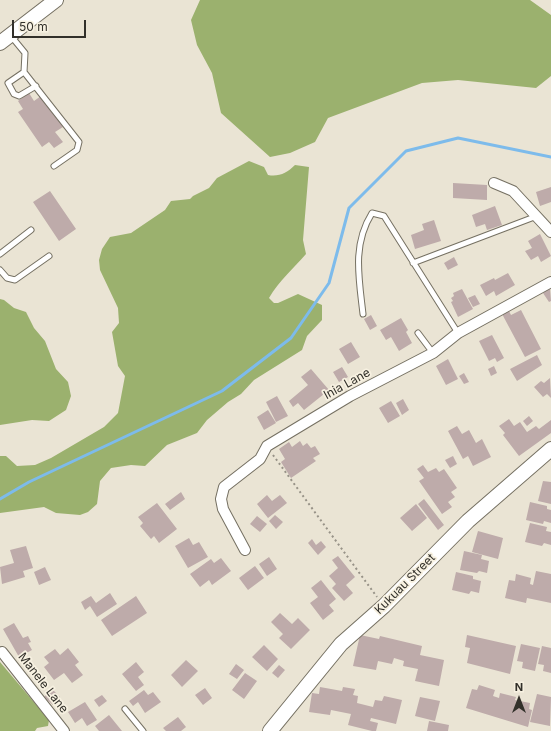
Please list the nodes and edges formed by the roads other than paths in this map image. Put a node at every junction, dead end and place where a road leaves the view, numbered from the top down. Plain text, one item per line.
1 (56, 0) edge
2 (5, 39) edge
3 (24, 72) junction
4 (36, 86) junction
5 (54, 166) dead end
6 (494, 183) dead end
7 (538, 216) junction
8 (31, 230) dead end
9 (551, 232) edge
10 (0, 254) edge
11 (49, 256) dead end
12 (413, 263) junction
13 (0, 270) edge
14 (551, 282) edge
15 (362, 314) dead end
16 (418, 333) dead end
17 (458, 333) junction
18 (433, 353) junction
19 (551, 449) edge
20 (245, 550) dead end
21 (2, 652) dead end
22 (125, 709) dead end
23 (64, 731) edge
24 (143, 731) edge
25 (270, 731) edge

1 - 2 street
2 - 3 lane
3 - 4 lane
3 - 4 lane
4 - 5 lane
6 - 7 street
7 - 9 street
7 - 12 lane
8 - 10 lane
11 - 13 lane
12 - 15 lane
12 - 17 lane
14 - 17 street, Inia Lane
16 - 18 lane
17 - 18 street, Inia Lane
18 - 20 street, Inia Lane
19 - 25 street, Kukuau Street
21 - 23 street, Manele Lane
22 - 24 lane

